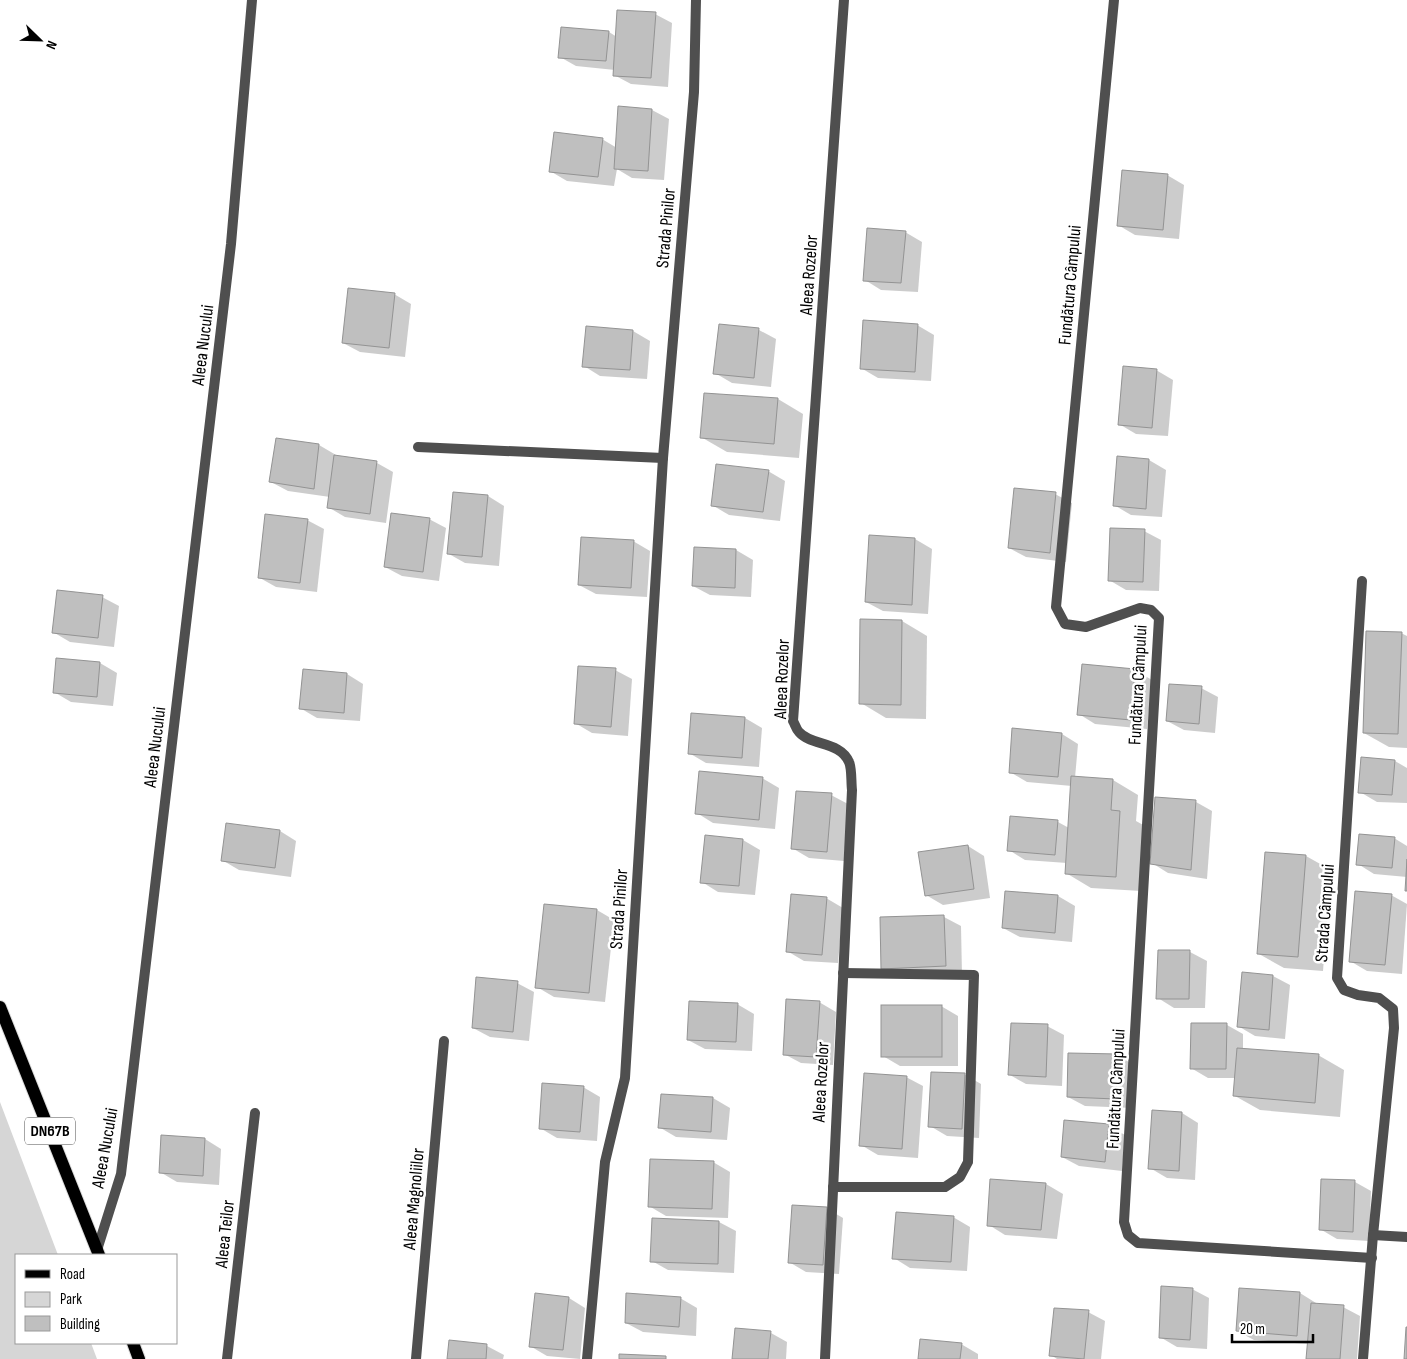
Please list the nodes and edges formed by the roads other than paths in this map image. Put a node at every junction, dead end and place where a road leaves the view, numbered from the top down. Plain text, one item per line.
1 (252, 0) edge
2 (696, 0) edge
3 (844, 0) edge
4 (1114, 0) edge
5 (418, 447) dead end
6 (663, 458) junction
7 (1362, 581) dead end
8 (843, 973) junction
9 (0, 1007) edge
10 (444, 1041) dead end
11 (255, 1113) dead end
12 (833, 1188) junction
13 (1373, 1235) junction
14 (1407, 1237) edge
15 (98, 1253) edge
16 (1372, 1258) junction
17 (133, 1344) edge
18 (139, 1359) edge
19 (227, 1359) edge
20 (416, 1359) edge
21 (587, 1359) edge
22 (824, 1359) edge
23 (1363, 1359) edge

1 - 15 street, Aleea Nucului
2 - 6 street, Strada Pinilor
3 - 8 street, Aleea Rozelor
4 - 16 street, Fundătura Câmpului
5 - 6 street
6 - 21 street, Strada Pinilor
7 - 13 street, Strada Câmpului
8 - 12 street, Aleea Rozelor
8 - 12 street
9 - 15 main road, DN67B
10 - 20 street, Aleea Magnoliilor
11 - 19 street, Aleea Teilor
12 - 22 street, Aleea Rozelor
13 - 14 street
13 - 16 street, Strada Câmpului
16 - 23 street, Strada Câmpului
17 - 18 main road

